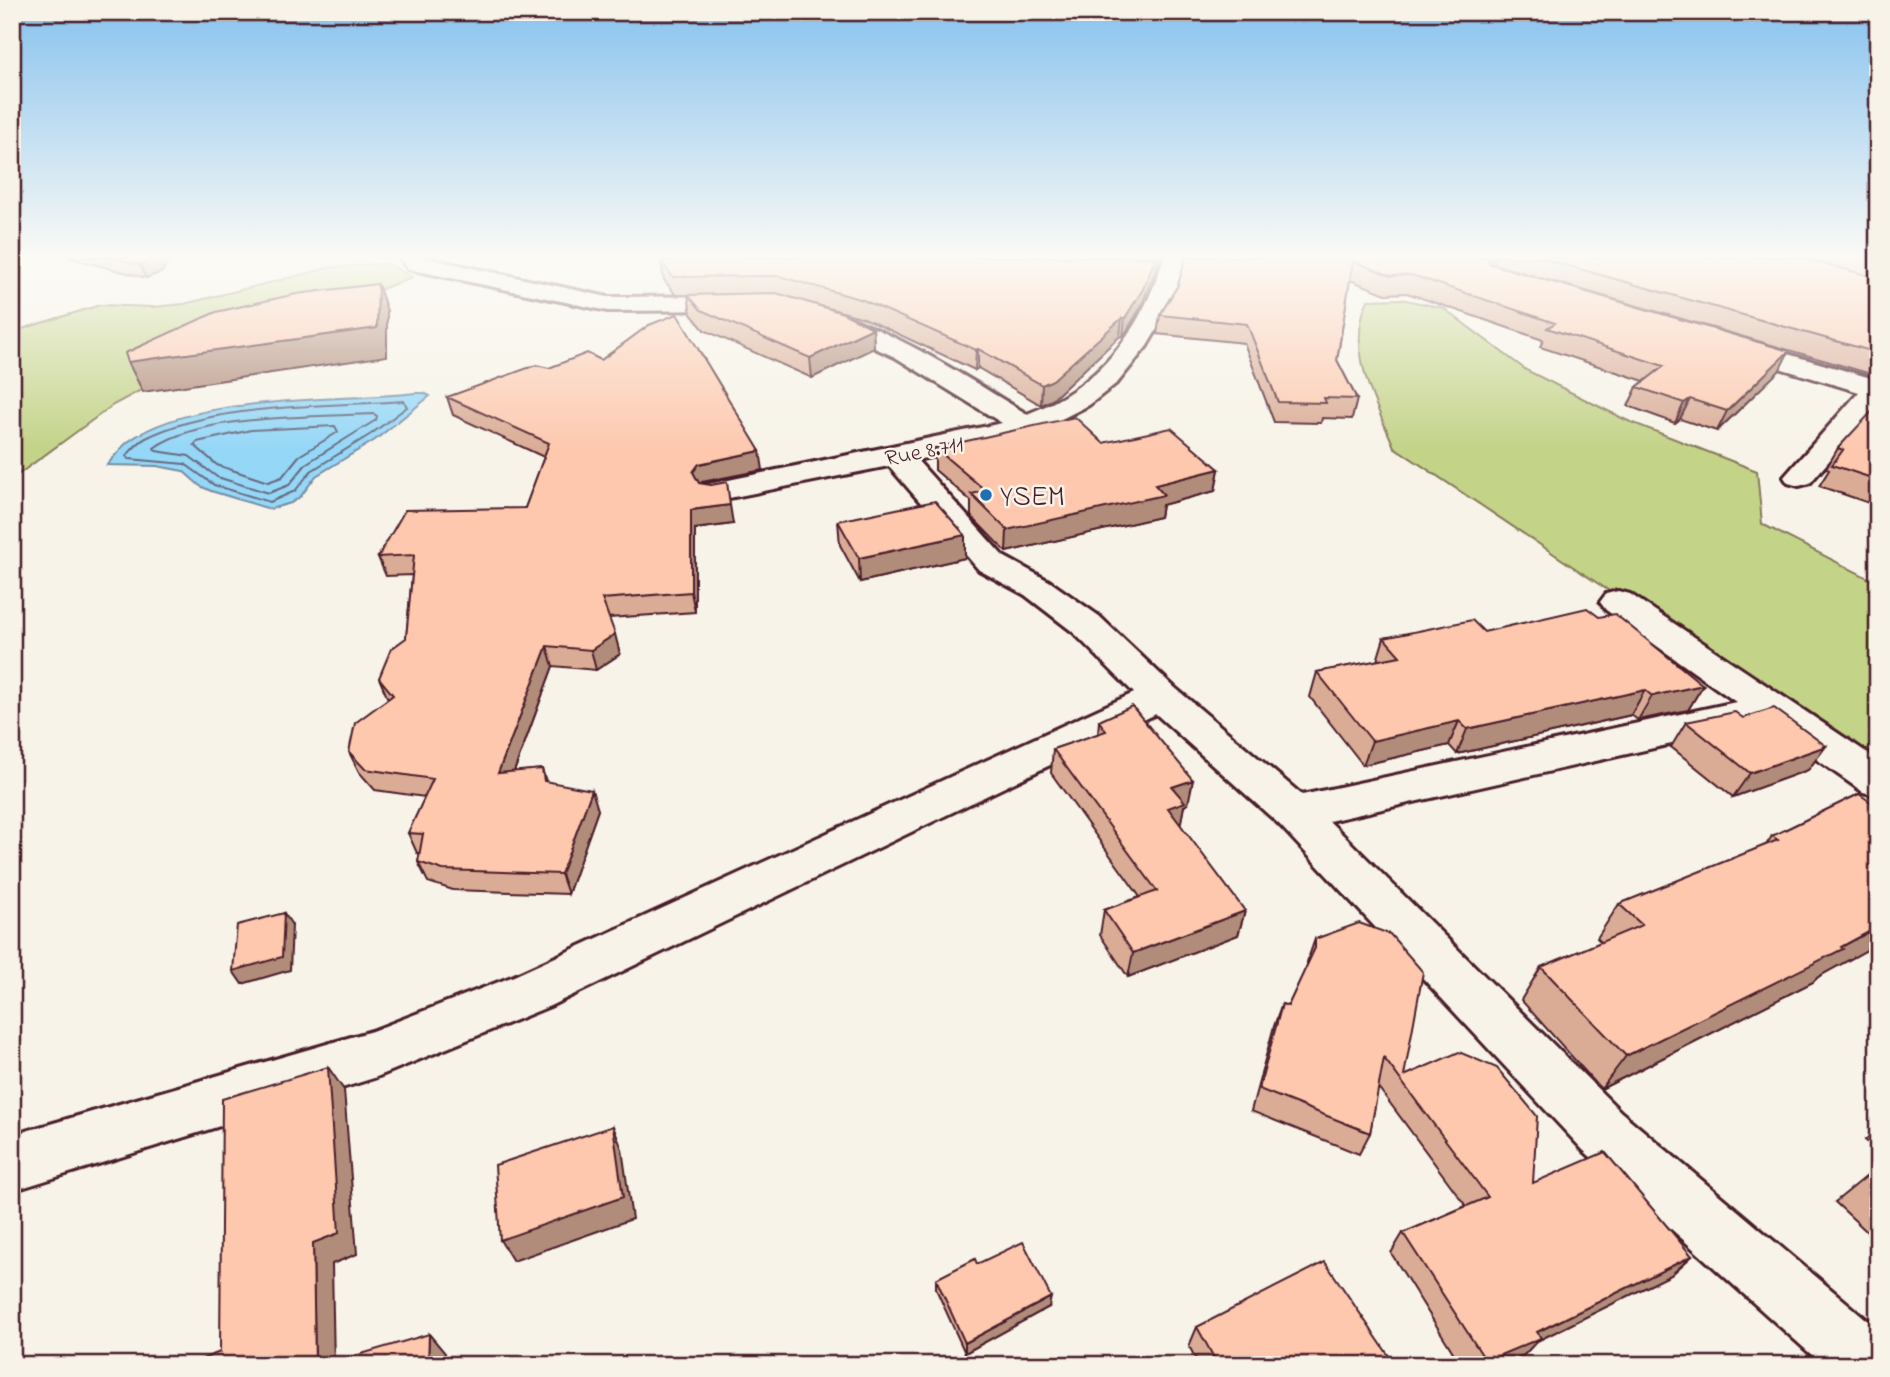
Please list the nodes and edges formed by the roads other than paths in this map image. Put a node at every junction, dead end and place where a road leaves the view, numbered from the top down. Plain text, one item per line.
1 (840, 321) edge
2 (1151, 321) edge
3 (1704, 337) edge
4 (1877, 389) edge
5 (1026, 426) junction
6 (896, 455) junction
7 (1799, 477) dead end
8 (714, 492) edge
9 (1618, 602) dead end
10 (1160, 696) junction
11 (1771, 708) junction
12 (1878, 781) edge
13 (1294, 813) junction
14 (12, 1163) edge
15 (1871, 1365) edge

1 - 5 street
2 - 5 street, Rue 8.711
3 - 4 street
4 - 7 street
5 - 6 street, Rue 8.711
6 - 8 street, Rue 8.711
6 - 10 street
9 - 11 street
10 - 13 street
10 - 14 street
11 - 12 street
11 - 13 street
13 - 15 street

